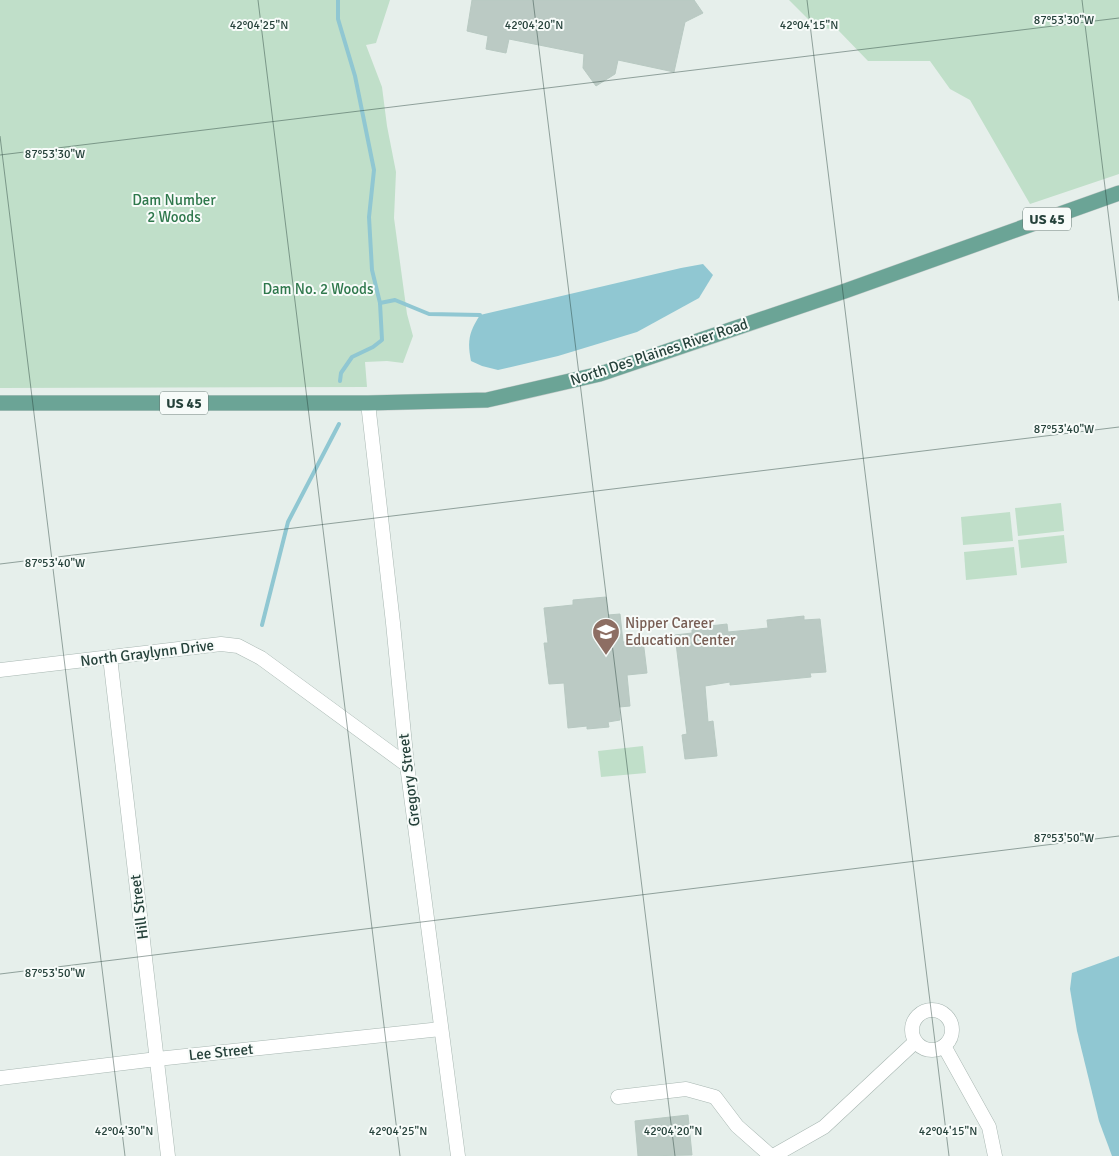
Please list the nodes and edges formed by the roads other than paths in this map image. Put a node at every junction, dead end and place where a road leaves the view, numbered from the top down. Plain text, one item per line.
1 (1119, 193) edge
2 (0, 403) edge
3 (368, 403) junction
4 (110, 657) junction
5 (0, 670) edge
6 (407, 765) junction
7 (441, 1029) junction
8 (915, 1042) junction
9 (944, 1046) junction
10 (157, 1059) junction
11 (0, 1078) edge
12 (618, 1097) dead end
13 (168, 1156) edge
14 (458, 1156) edge
15 (772, 1156) edge
16 (995, 1156) edge

1 - 3 main road, North Des Plaines River Road / US 45
2 - 3 main road, North Des Plaines River Road / US 45
3 - 6 street, Gregory Street
4 - 5 street, North Graylynn Drive
4 - 6 street, North Graylynn Drive
4 - 10 street, Hill Street
6 - 7 street, Gregory Street
7 - 10 street, Lee Street
7 - 14 street, Gregory Street
8 - 9 street
8 - 9 street
8 - 15 street
9 - 16 street
10 - 11 street, Lee Street
10 - 13 street, Hill Street
12 - 15 street

